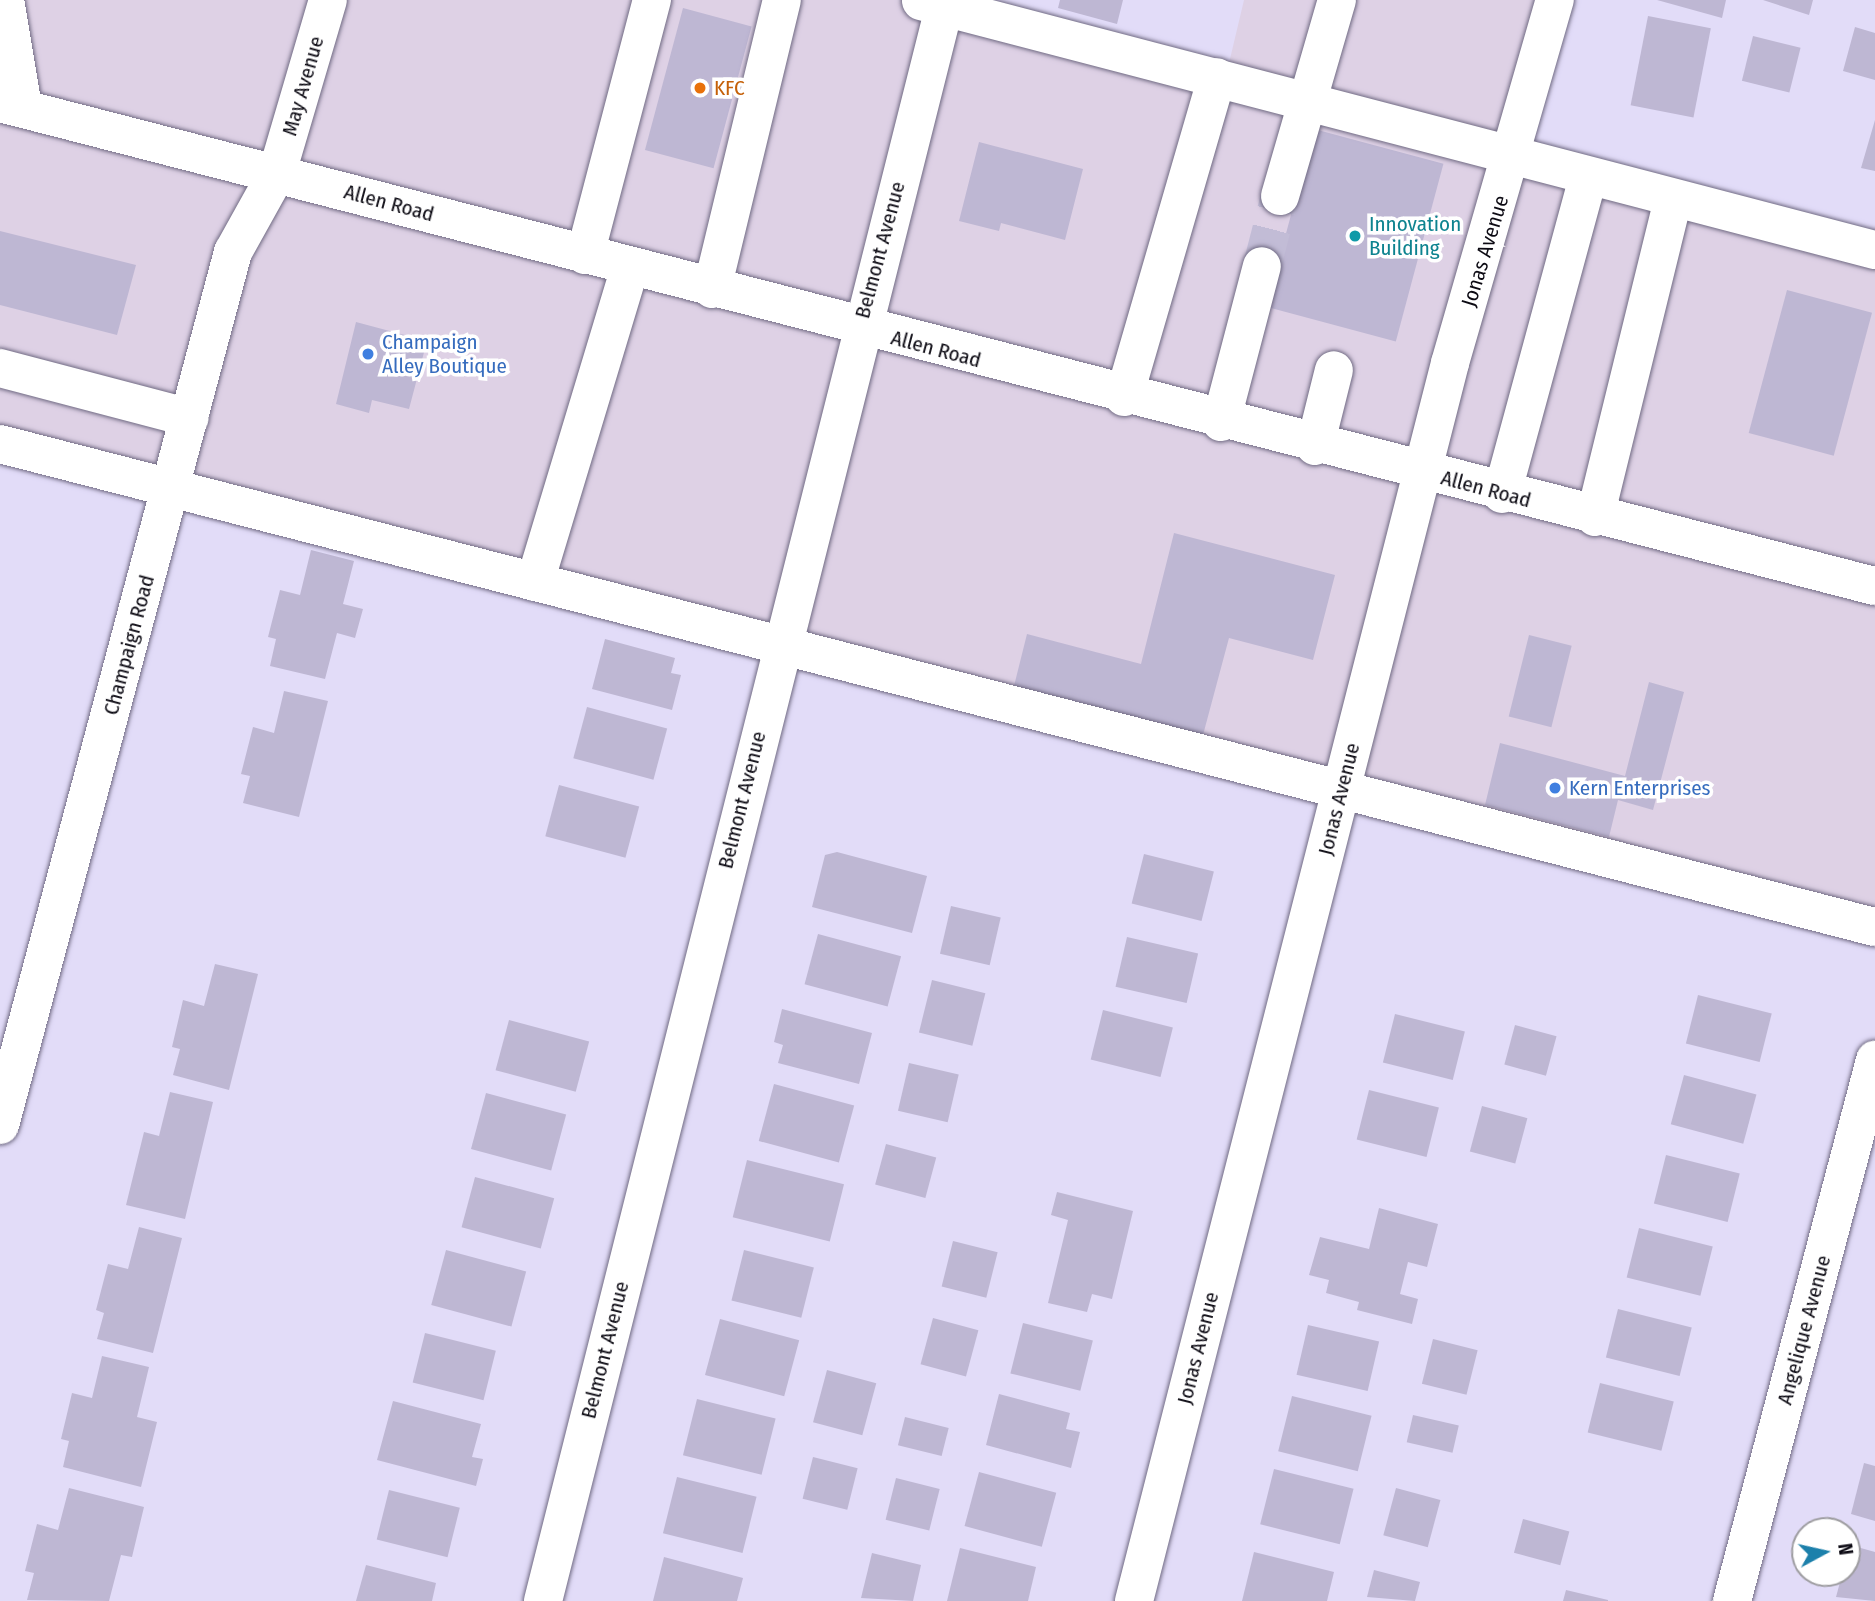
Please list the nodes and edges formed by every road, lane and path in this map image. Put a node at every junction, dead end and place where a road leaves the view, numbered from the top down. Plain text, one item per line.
1 (5, 0) edge
2 (328, 0) edge
3 (652, 0) edge
4 (782, 0) edge
5 (1337, 0) edge
6 (1555, 0) edge
7 (936, 2) edge
8 (1217, 78) junction
9 (1308, 104) junction
10 (12, 105) edge
11 (1515, 155) junction
12 (277, 173) junction
13 (1588, 178) junction
14 (1280, 196) tunnel mouth
15 (1673, 199) junction
16 (1875, 250) edge
17 (586, 255) junction
18 (1262, 266) tunnel mouth
19 (630, 267) junction
20 (712, 289) junction
21 (860, 329) junction
22 (0, 368) edge
23 (1334, 370) dead end
24 (1124, 397) junction
25 (190, 418) junction
26 (1221, 422) junction
27 (0, 444) edge
28 (1315, 446) junction
29 (1424, 472) junction
30 (172, 489) junction
31 (1502, 494) junction
32 (1595, 517) junction
33 (535, 582) junction
34 (1875, 586) edge
35 (780, 645) junction
36 (1341, 792) junction
37 (1875, 927) edge
38 (1875, 1060) edge
39 (0, 1125) edge
40 (543, 1601) edge
41 (1133, 1601) edge
42 (1732, 1601) edge

1 - 10 street
2 - 12 street, May Avenue
3 - 17 street
4 - 20 street
5 - 9 street
6 - 11 street, Jonas Avenue
7 - 8 street
7 - 21 street, Belmont Avenue
8 - 9 street
8 - 24 street
9 - 11 street
9 - 14 street
10 - 12 street, Allen Road
11 - 13 street
11 - 29 street, Jonas Avenue
12 - 17 street, Allen Road
12 - 25 street, Champaign Road
13 - 15 street
13 - 31 street
15 - 16 street
15 - 32 street
17 - 19 street, Allen Road
18 - 26 street
19 - 20 street, Allen Road
19 - 33 street
20 - 21 street, Allen Road
21 - 24 street, Allen Road
21 - 35 street, Belmont Avenue
22 - 25 street
23 - 28 street
24 - 26 street, Allen Road
25 - 30 street, Champaign Road
26 - 28 street, Allen Road
27 - 30 street
28 - 29 street, Allen Road
29 - 31 street, Allen Road
29 - 36 street, Jonas Avenue
30 - 33 street
30 - 39 street, Champaign Road
31 - 32 street, Allen Road
32 - 34 street, Allen Road
33 - 35 street
35 - 36 street
35 - 40 street, Belmont Avenue
36 - 37 street
36 - 41 street, Jonas Avenue
38 - 42 street, Angelique Avenue

